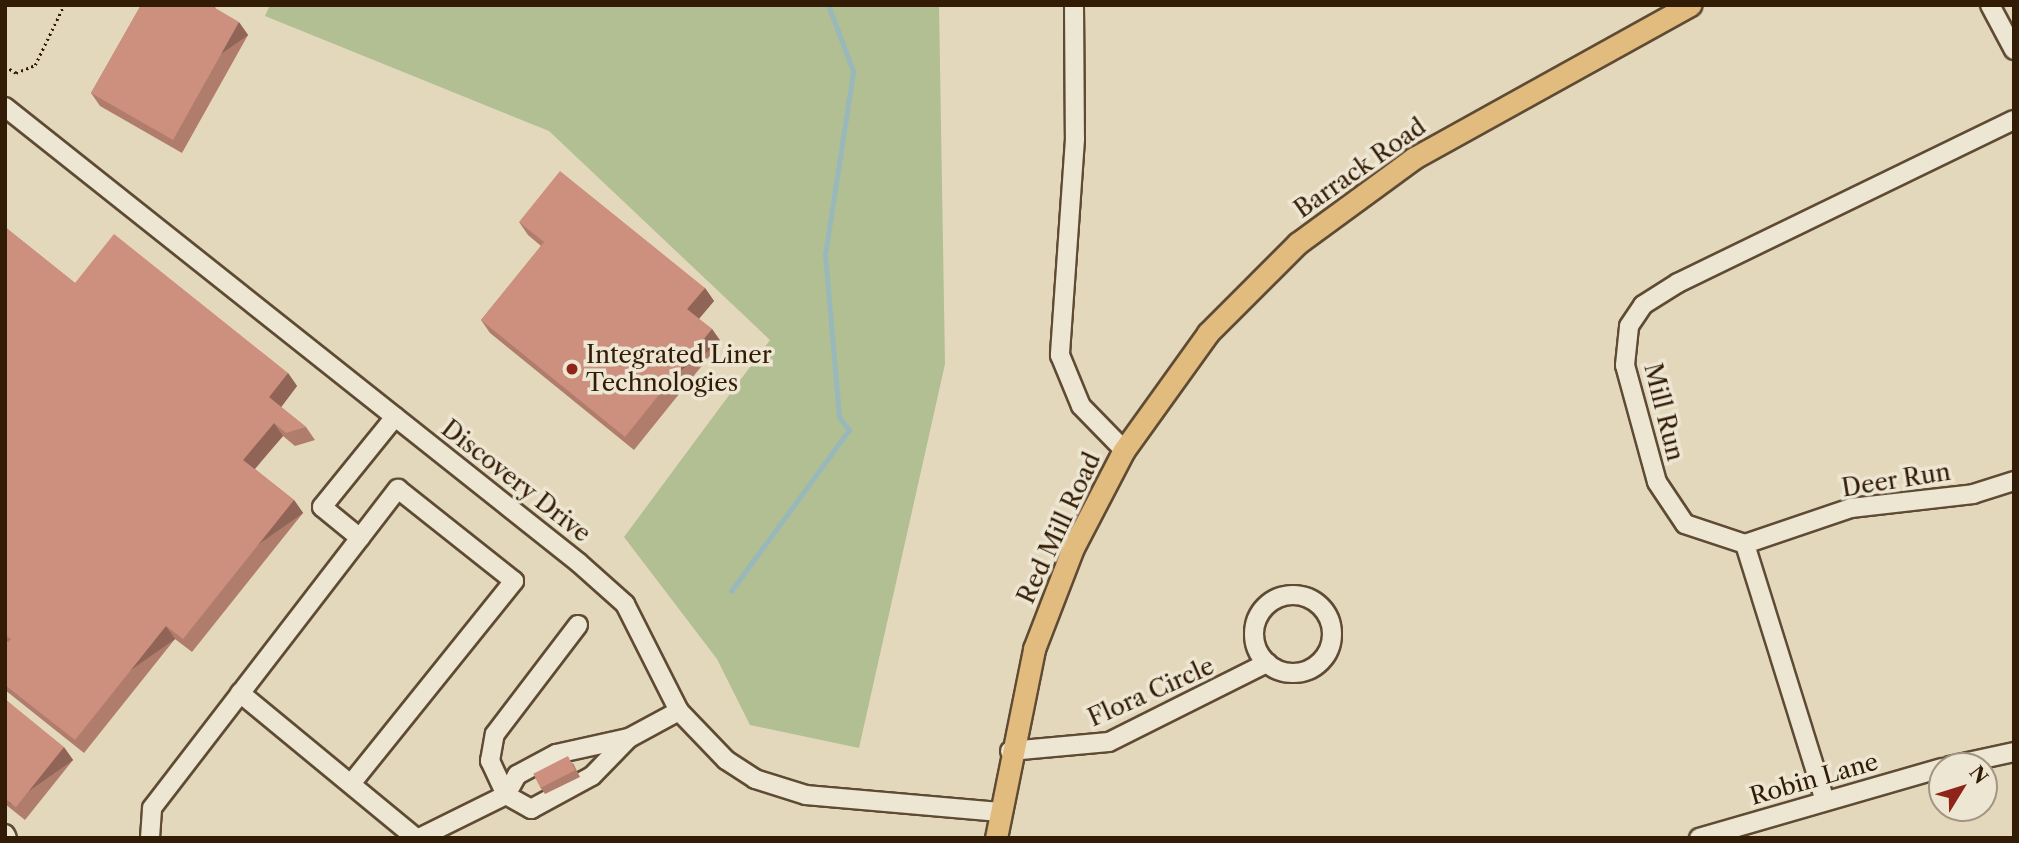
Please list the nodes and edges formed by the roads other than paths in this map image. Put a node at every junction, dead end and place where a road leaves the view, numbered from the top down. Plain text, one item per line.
1 (1690, 5) edge
2 (1990, 5) edge
3 (1076, 9) edge
4 (2014, 50) edge
5 (5, 107) edge
6 (2014, 120) edge
7 (395, 417) junction
8 (1124, 450) junction
9 (2014, 481) edge
10 (360, 538) junction
11 (1745, 544) junction
12 (578, 625) dead end
13 (1267, 663) junction
14 (240, 693) junction
15 (678, 711) junction
16 (629, 738) junction
17 (1010, 751) junction
18 (1928, 772) edge
19 (351, 784) junction
20 (506, 795) junction
21 (1825, 801) junction
22 (999, 812) junction
23 (150, 838) edge
24 (417, 838) edge
25 (996, 838) edge
26 (1699, 838) edge

1 - 8 main road, Barrack Road
2 - 4 street
3 - 8 street, Red Mill Road
5 - 7 street, Discovery Drive
6 - 11 street, Mill Run
7 - 10 street
7 - 15 street, Discovery Drive
8 - 17 main road, Red Mill Road
9 - 11 street, Deer Run
10 - 14 street
10 - 19 street
11 - 21 street
12 - 20 street
13 - 13 street
13 - 17 street, Flora Circle
14 - 19 street
14 - 23 street
15 - 16 street
15 - 22 street, Discovery Drive
16 - 20 street
16 - 20 street
17 - 22 main road, Red Mill Road
18 - 21 street, Robin Lane
19 - 24 street
20 - 24 street
21 - 26 street, Robin Lane
22 - 25 main road, Red Mill Road

